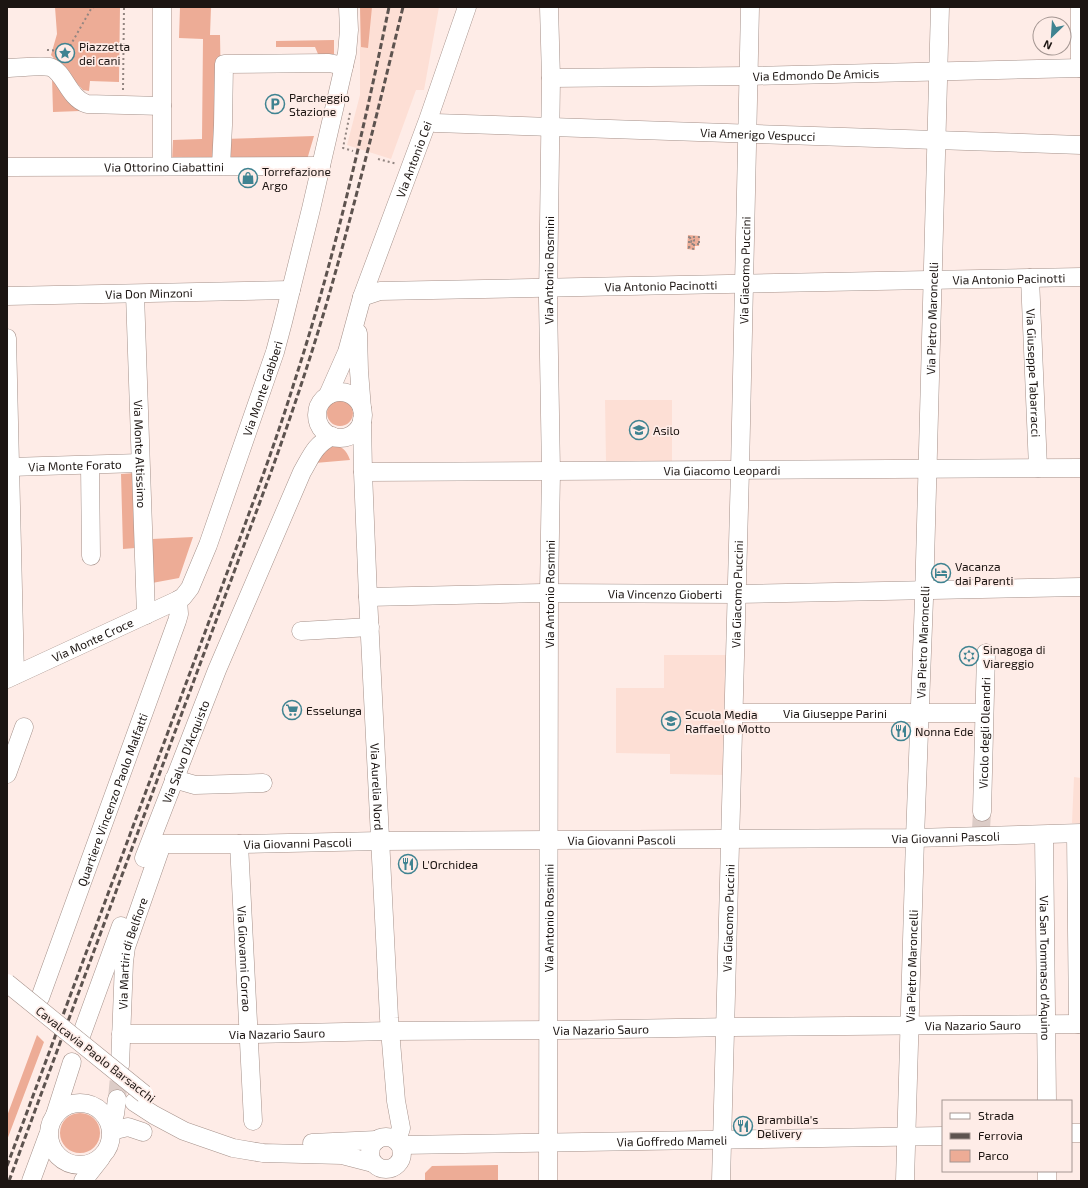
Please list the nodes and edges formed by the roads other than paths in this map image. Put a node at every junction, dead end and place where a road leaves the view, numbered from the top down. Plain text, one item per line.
1 (162, 7) edge
2 (348, 7) edge
3 (467, 7) edge
4 (549, 7) edge
5 (750, 7) edge
6 (940, 7) edge
7 (1080, 7) edge
8 (344, 66) junction
9 (7, 68) edge
10 (1081, 68) edge
11 (938, 71) junction
12 (748, 76) junction
13 (551, 78) junction
14 (162, 106) junction
15 (435, 123) dead end
16 (550, 128) junction
17 (747, 133) junction
18 (937, 141) junction
19 (1081, 145) edge
20 (162, 165) junction
21 (221, 166) junction
22 (321, 166) junction
23 (7, 167) edge
24 (1081, 277) edge
25 (1030, 278) junction
26 (932, 280) junction
27 (743, 284) junction
28 (548, 289) junction
29 (291, 290) junction
30 (135, 294) junction
31 (7, 296) edge
32 (360, 304) junction
33 (7, 338) edge
34 (328, 394) junction
35 (362, 416) junction
36 (317, 419) junction
37 (8, 429) edge
38 (337, 437) junction
39 (140, 463) junction
40 (90, 465) junction
41 (10, 467) junction
42 (1038, 468) junction
43 (1081, 468) edge
44 (927, 469) junction
45 (740, 470) junction
46 (302, 472) junction
47 (363, 472) junction
48 (551, 472) junction
49 (91, 556) dead end
50 (10, 560) edge
51 (1081, 587) edge
52 (924, 590) junction
53 (549, 593) junction
54 (737, 594) junction
55 (368, 597) junction
56 (178, 600) junction
57 (146, 615) junction
58 (370, 628) junction
59 (300, 631) dead end
60 (986, 653) dead end
61 (11, 677) edge
62 (734, 713) junction
63 (920, 713) junction
64 (984, 713) junction
65 (24, 728) dead end
66 (7, 774) edge
67 (174, 779) junction
68 (264, 783) dead end
69 (981, 826) junction
70 (1079, 833) edge
71 (1044, 835) junction
72 (915, 838) junction
73 (548, 840) junction
74 (730, 840) junction
75 (380, 841) junction
76 (162, 844) joint
77 (239, 844) junction
78 (7, 983) edge
79 (7, 997) edge
80 (40, 998) dead end
81 (1047, 1024) junction
82 (1079, 1024) edge
83 (909, 1025) junction
84 (725, 1027) junction
85 (549, 1030) junction
86 (390, 1031) junction
87 (121, 1034) junction
88 (249, 1034) junction
89 (82, 1036) dead end
90 (120, 1066) tunnel mouth
91 (139, 1098) junction
92 (1048, 1100) edge
93 (396, 1101) junction
94 (87, 1103) junction
95 (55, 1114) junction
96 (253, 1120) dead end
97 (111, 1129) junction
98 (143, 1132) dead end
99 (48, 1134) junction
100 (942, 1136) edge
101 (906, 1138) junction
102 (378, 1139) junction
103 (722, 1140) junction
104 (548, 1144) junction
105 (399, 1150) junction
106 (105, 1153) junction
107 (64, 1160) junction
108 (381, 1171) edge
109 (31, 1181) edge
110 (74, 1181) edge
111 (83, 1181) edge
112 (402, 1181) edge
113 (548, 1181) edge
114 (721, 1181) edge
115 (905, 1181) edge

1 - 14 street
2 - 8 street
3 - 32 street, Via Antonio Cei
4 - 13 street, Via Antonio Rosmini
5 - 12 street, Via Giacomo Puccini
6 - 11 street, Via Pietro Maroncelli
7 - 10 street
8 - 21 street
8 - 22 street
9 - 14 street
10 - 11 street, Via Edmondo De Amicis
11 - 12 street, Via Edmondo De Amicis
11 - 18 street, Via Pietro Maroncelli
12 - 13 street, Via Edmondo De Amicis
12 - 17 street, Via Giacomo Puccini
13 - 16 street, Via Antonio Rosmini
14 - 20 street
15 - 16 street, Via Amerigo Vespucci
16 - 17 street, Via Amerigo Vespucci
16 - 28 street, Via Antonio Rosmini
17 - 18 street, Via Amerigo Vespucci
17 - 27 street, Via Giacomo Puccini
18 - 19 street, Via Amerigo Vespucci
18 - 26 street, Via Pietro Maroncelli
20 - 21 street, Via Ottorino Ciabattini
20 - 23 street, Via Ottorino Ciabattini
21 - 22 street, Via Ottorino Ciabattini
22 - 29 street, Via Monte Gabberi
24 - 25 street, Via Antonio Pacinotti
25 - 26 street, Via Antonio Pacinotti
25 - 42 street, Via Giuseppe Tabarracci
26 - 27 street, Via Antonio Pacinotti
26 - 44 street, Via Pietro Maroncelli
27 - 28 street, Via Antonio Pacinotti
27 - 45 street, Via Giacomo Puccini
28 - 32 street, Via Antonio Pacinotti
28 - 48 street, Via Antonio Rosmini
29 - 30 street, Via Don Minzoni
29 - 56 street, Via Monte Gabberi
30 - 31 street, Via Don Minzoni
30 - 39 street, Via Monte Altissimo
32 - 34 street, Via Antonio Cei
32 - 35 street, Via Antonio Cei
33 - 37 street
34 - 35 street
34 - 36 street
35 - 38 street
35 - 47 street, Via Aurelia Nord
36 - 38 street
36 - 46 street, Via Salvo D'Acquisto
37 - 41 street
38 - 46 street, Via Salvo D'Acquisto
38 - 47 street, Via Aurelia Nord
39 - 40 street, Via Monte Forato
39 - 57 street, Via Monte Altissimo
40 - 41 street, Via Monte Forato
40 - 49 street
41 - 50 street
42 - 43 street, Via Giacomo Leopardi
42 - 44 street, Via Giacomo Leopardi
44 - 45 street, Via Giacomo Leopardi
44 - 52 street, Via Pietro Maroncelli
45 - 48 street, Via Giacomo Leopardi
45 - 54 street, Via Giacomo Puccini
46 - 67 street, Via Salvo D'Acquisto
47 - 48 street, Via Giacomo Leopardi
47 - 55 street, Via Aurelia Nord
48 - 53 street, Via Antonio Rosmini
50 - 61 street
51 - 52 street, Via Vincenzo Gioberti
52 - 54 street, Via Vincenzo Gioberti
52 - 63 street, Via Pietro Maroncelli
53 - 54 street, Via Vincenzo Gioberti
53 - 55 street, Via Vincenzo Gioberti
53 - 73 street, Via Antonio Rosmini
54 - 62 street, Via Giacomo Puccini
55 - 58 street, Via Aurelia Nord
56 - 57 street, Via Monte Croce
56 - 80 street, Quartiere Vincenzo Paolo Malfatti
57 - 61 street, Via Monte Croce
58 - 59 street
58 - 75 street, Via Aurelia Nord
60 - 64 street, Vicolo degli Oleandri
62 - 63 street, Via Giuseppe Parini
62 - 74 street, Via Giacomo Puccini
63 - 64 street, Via Giuseppe Parini
63 - 72 street, Via Pietro Maroncelli
64 - 69 street, Vicolo degli Oleandri
65 - 66 street
67 - 68 street
67 - 89 street, Via Salvo D'Acquisto
69 - 71 street, Via Giovanni Pascoli
69 - 72 street, Via Giovanni Pascoli
70 - 71 street, Via Giovanni Pascoli
70 - 82 street
71 - 81 street, Via San Tommaso d'Aquino
72 - 74 street, Via Giovanni Pascoli
72 - 83 street, Via Pietro Maroncelli
73 - 74 street, Via Giovanni Pascoli
73 - 75 street, Via Giovanni Pascoli
73 - 85 street, Via Antonio Rosmini
74 - 84 street, Via Giacomo Puccini
75 - 77 street, Via Giovanni Pascoli
75 - 86 street, Via Aurelia Nord
76 - 77 street, Via Giovanni Pascoli
76 - 87 street, Via Martiri di Belfiore
77 - 88 street, Via Giovanni Corrao
78 - 91 street, Cavalcavia Paolo Barsacchi, bridge
79 - 91 street, Cavalcavia Paolo Barsacchi
81 - 82 street, Via Nazario Sauro
81 - 83 street, Via Nazario Sauro
81 - 92 street, Via San Tommaso d'Aquino
83 - 84 street, Via Nazario Sauro
83 - 101 street, Via Pietro Maroncelli
84 - 85 street, Via Nazario Sauro
84 - 103 street, Via Giacomo Puccini
85 - 86 street, Via Nazario Sauro
85 - 104 street, Via Antonio Rosmini
86 - 88 street, Via Nazario Sauro
86 - 93 street, Via Aurelia Nord
87 - 88 street, Via Nazario Sauro
87 - 90 street, Via Martiri di Belfiore
88 - 96 street, Via Giovanni Corrao
91 - 102 street, Cavalcavia Paolo Barsacchi
91 - 108 street, Cavalcavia Paolo Barsacchi
93 - 102 street, Via Aurelia Nord
93 - 105 street, Via Aurelia Nord
94 - 95 street
94 - 95 street
94 - 97 street
94 - 97 street
95 - 99 street
97 - 98 street
97 - 106 street
99 - 107 street
99 - 109 street
100 - 101 street, Via Goffredo Mameli
101 - 103 street, Via Goffredo Mameli
101 - 115 street, Via Pietro Maroncelli
102 - 105 street
102 - 108 street
103 - 104 street, Via Goffredo Mameli
103 - 114 street, Via Giacomo Puccini
104 - 105 street, Via Goffredo Mameli
104 - 113 street, Via Antonio Rosmini
105 - 108 street
105 - 112 street, Via Aurelia Nord
106 - 107 street
106 - 111 street
107 - 109 street
107 - 110 street

